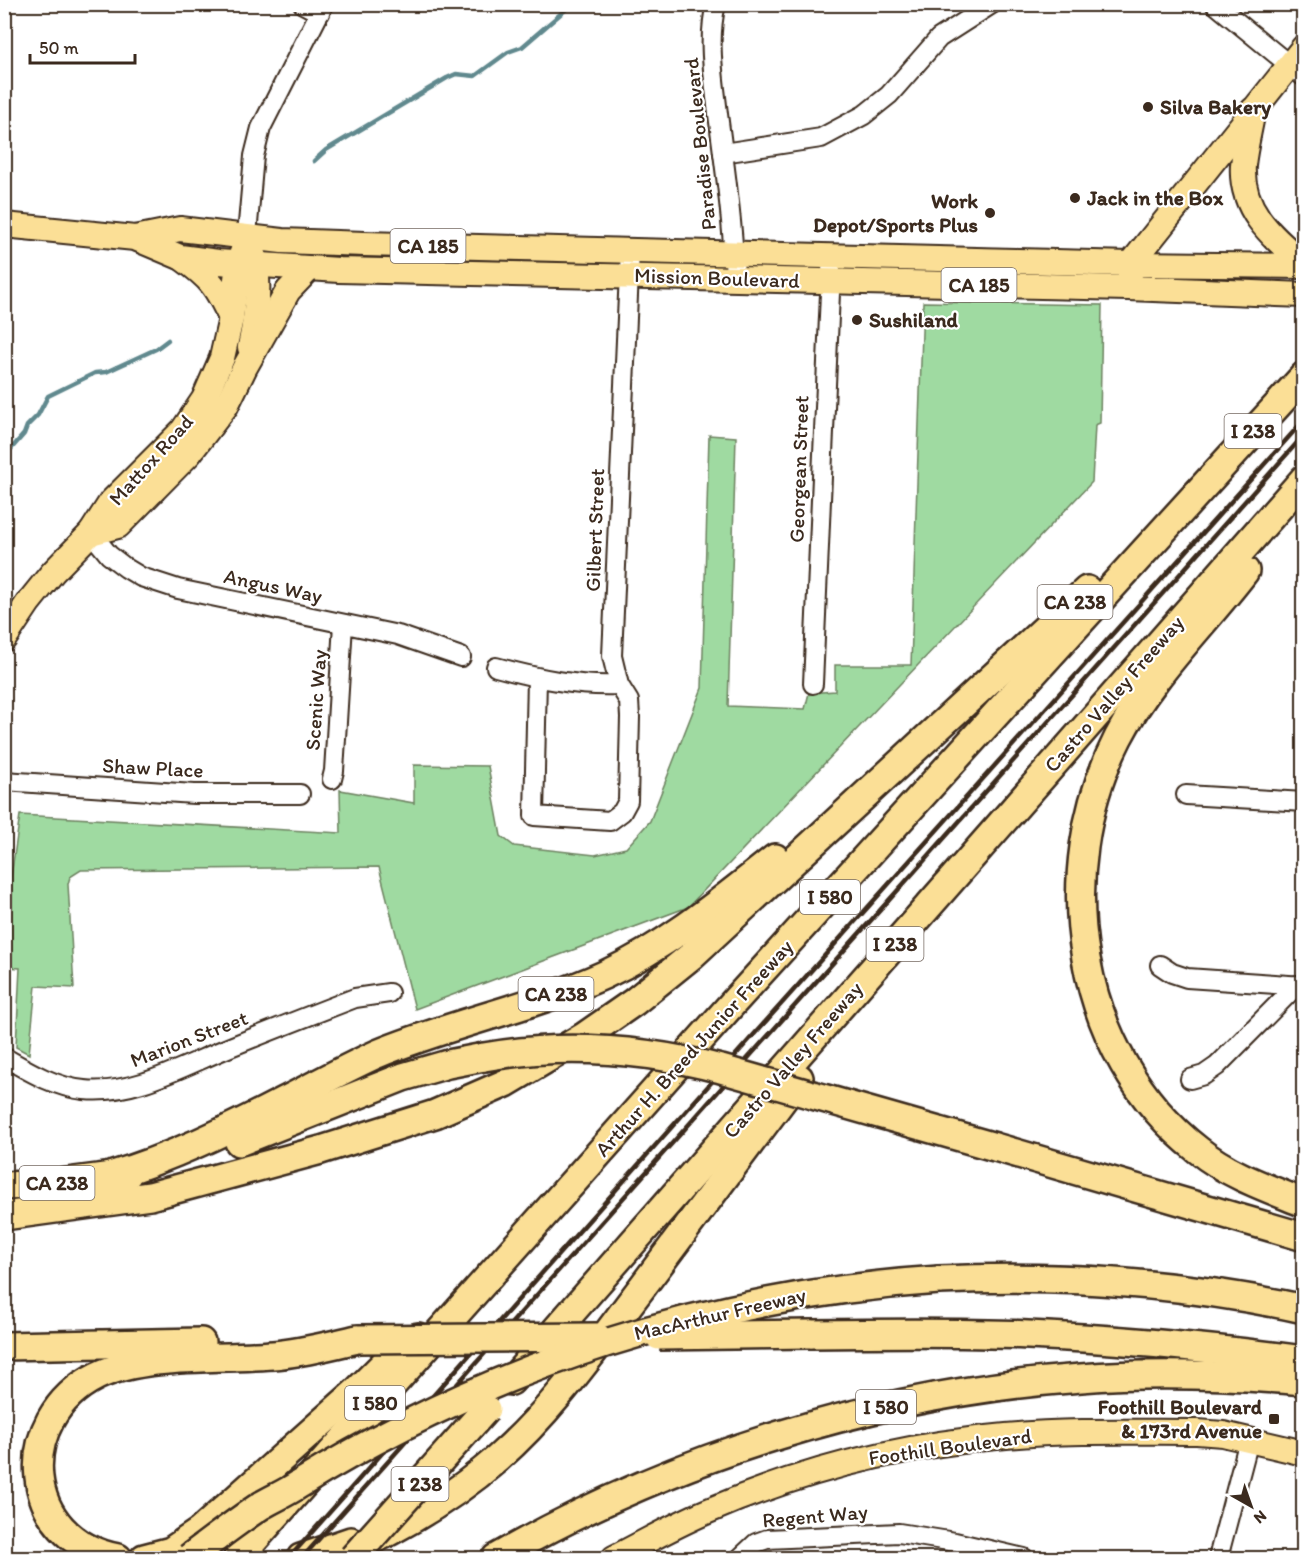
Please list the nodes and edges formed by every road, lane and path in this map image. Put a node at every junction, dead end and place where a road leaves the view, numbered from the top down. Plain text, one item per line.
1 (303, 4) edge
2 (716, 4) edge
3 (992, 4) edge
4 (1215, 4) edge
5 (322, 9) edge
6 (1299, 63) edge
7 (1253, 110) junction
8 (723, 153) junction
9 (4, 225) edge
10 (247, 235) junction
11 (135, 238) junction
12 (630, 250) junction
13 (734, 253) junction
14 (832, 256) junction
15 (180, 257) junction
16 (1131, 264) junction
17 (248, 265) junction
18 (1304, 265) edge
19 (309, 268) junction
20 (629, 276) junction
21 (735, 279) junction
22 (831, 281) junction
23 (1128, 288) junction
24 (1304, 295) edge
25 (231, 318) junction
26 (245, 367) junction
27 (1304, 376) edge
28 (1304, 479) edge
29 (1202, 487) junction
30 (1304, 488) edge
31 (91, 533) junction
32 (343, 624) junction
33 (4, 639) edge
34 (461, 657) dead end
35 (496, 667) dead end
36 (537, 678) junction
37 (813, 684) dead end
38 (619, 685) junction
39 (950, 718) junction
40 (332, 779) dead end
41 (4, 781) edge
42 (300, 794) dead end
43 (1186, 795) dead end
44 (1304, 802) edge
45 (929, 904) junction
46 (1160, 964) dead end
47 (1300, 985) edge
48 (389, 993) dead end
49 (4, 1057) edge
50 (1190, 1079) dead end
51 (360, 1093) junction
52 (110, 1176) junction
53 (4, 1186) edge
54 (1304, 1203) edge
55 (89, 1204) junction
56 (4, 1216) edge
57 (1304, 1237) edge
58 (459, 1309) junction
59 (1304, 1309) edge
60 (358, 1339) junction
61 (4, 1346) edge
62 (1304, 1360) edge
63 (1304, 1382) edge
64 (1249, 1440) junction
65 (1304, 1453) edge
66 (419, 1513) junction
67 (118, 1558) edge
68 (144, 1558) edge
69 (189, 1558) edge
70 (238, 1558) edge
71 (301, 1558) edge
72 (334, 1558) edge
73 (354, 1558) edge
74 (496, 1558) edge
75 (614, 1558) edge
76 (740, 1558) edge
77 (1023, 1558) edge
78 (1218, 1558) edge

1 - 5 street
2 - 8 street, Paradise Boulevard
3 - 8 street
4 - 6 street
5 - 10 street
6 - 7 main road
7 - 16 main road
7 - 18 main road
8 - 13 street, Paradise Boulevard
9 - 11 main road, Mission Boulevard / CA 185
10 - 11 main road, Mission Boulevard / CA 185
10 - 12 main road, Mission Boulevard / CA 185
10 - 17 main road, Mattox Road
11 - 15 main road, Mission Boulevard / CA 185
12 - 13 main road, Mission Boulevard / CA 185
12 - 20 street, Gilbert Street
13 - 14 main road, Mission Boulevard / CA 185
13 - 21 street, Paradise Boulevard
14 - 16 main road, Mission Boulevard / CA 185
14 - 22 street, Georgean Street
15 - 17 main road, Mission Boulevard / CA 185
15 - 25 main road
16 - 18 main road, Mission Boulevard / CA 185
16 - 23 main road
17 - 19 main road, Mission Boulevard / CA 185
17 - 25 main road, Mattox Road
17 - 26 main road, Mattox Road
19 - 20 main road, Mission Boulevard / CA 185
19 - 26 main road, Mattox Road
20 - 21 main road, Mission Boulevard / CA 185
20 - 38 street, Gilbert Street
21 - 22 main road, Mission Boulevard / CA 185
22 - 23 main road, Mission Boulevard / CA 185
22 - 37 street, Georgean Street
23 - 24 main road, Mission Boulevard / CA 185
25 - 31 main road, Mattox Road
26 - 31 main road, Mattox Road
27 - 29 highway, I 238
28 - 45 highway, Castro Valley Freeway / I 238
29 - 39 highway, CA 238
29 - 58 highway, Arthur H. Breed Junior Freeway / I 580
30 - 54 highway
31 - 32 street, Angus Way
31 - 33 main road, Mattox Road
32 - 34 street, Angus Way
32 - 40 street, Scenic Way
35 - 36 street
36 - 38 street
36 - 38 street, Gilbert Street
39 - 52 highway, CA 238
39 - 55 highway
41 - 42 street, Shaw Place
43 - 44 street
45 - 66 highway
45 - 73 highway, Castro Valley Freeway / I 238, bridge
46 - 47 street
47 - 50 street
48 - 49 street, Marion Street
51 - 52 highway
51 - 55 highway
51 - 57 highway, bridge
52 - 53 highway, CA 238
55 - 56 highway
58 - 68 highway
58 - 70 highway, Arthur H. Breed Junior Freeway / I 580
59 - 69 highway, MacArthur Freeway / I 580, bridge
60 - 61 highway
60 - 62 highway, bridge
60 - 67 highway
63 - 74 highway, I 580
64 - 65 main road, Foothill Boulevard
64 - 75 main road, Foothill Boulevard
64 - 78 street
66 - 71 highway
66 - 72 highway
76 - 77 street, Regent Way

